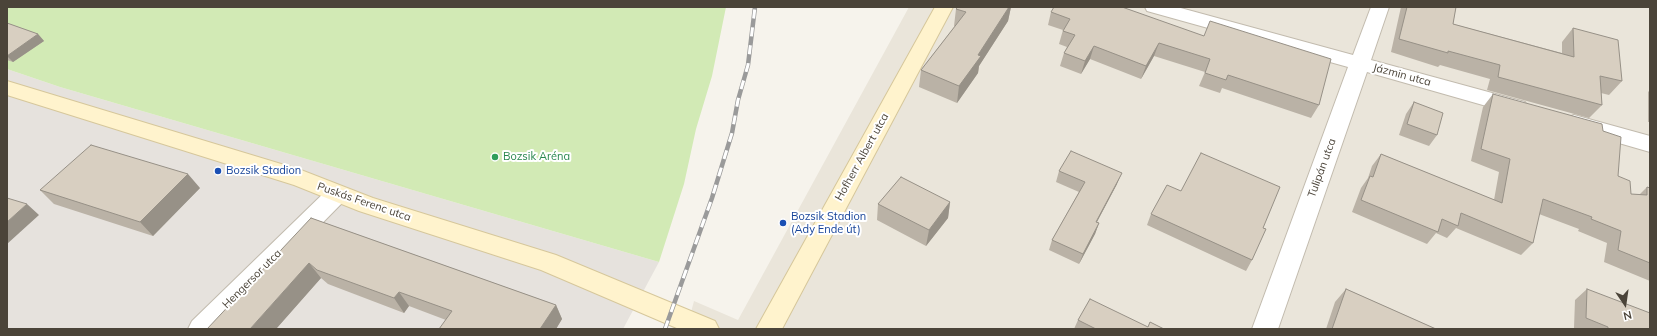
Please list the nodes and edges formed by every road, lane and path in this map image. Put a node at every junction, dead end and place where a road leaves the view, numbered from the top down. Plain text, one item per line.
1 (944, 7) edge
2 (1154, 7) edge
3 (1380, 7) edge
4 (1359, 64) junction
5 (7, 88) edge
6 (1535, 112) edge
7 (1558, 119) edge
8 (1650, 144) edge
9 (337, 194) junction
10 (201, 329) edge
11 (706, 329) edge
12 (769, 329) edge
13 (1265, 329) edge

1 - 12 street, Hofherr Albert utca
2 - 4 street, Jázmin utca
3 - 4 street, Tulipán utca
4 - 6 street, Jázmin utca
4 - 13 street, Tulipán utca
5 - 9 street, Puskás Ferenc utca
7 - 8 street
9 - 10 street, Hengersor utca
9 - 11 street, Puskás Ferenc utca

